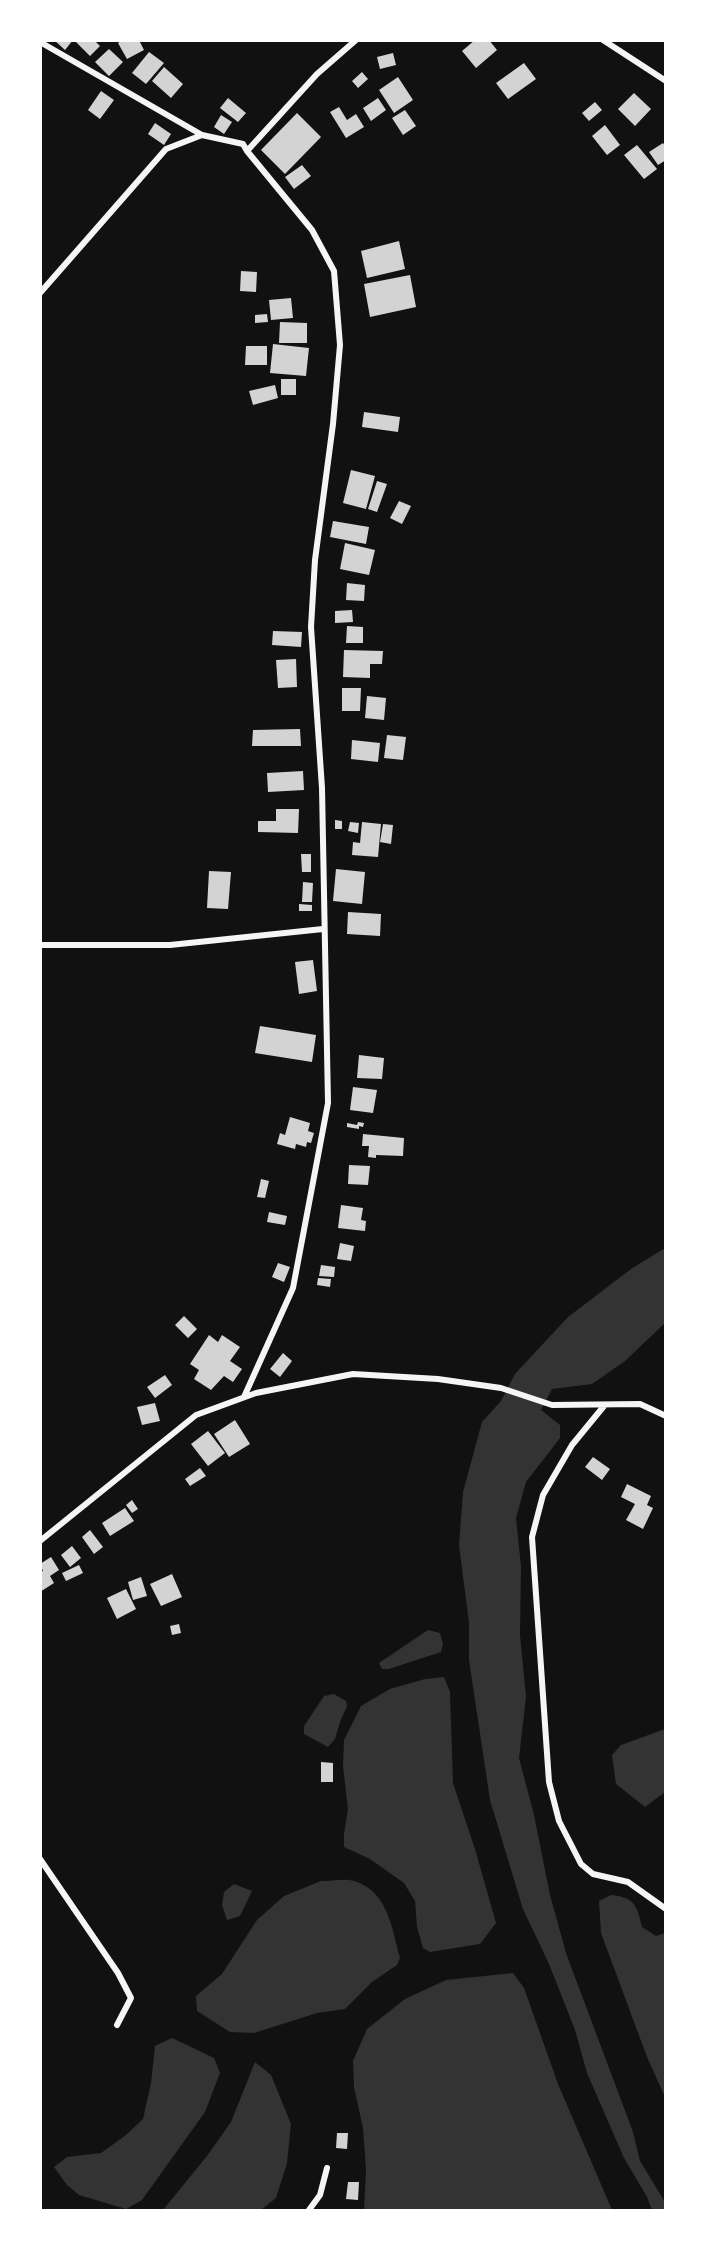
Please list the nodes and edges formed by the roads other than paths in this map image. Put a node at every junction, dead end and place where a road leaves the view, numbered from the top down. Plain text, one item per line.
1 (356, 40) edge
2 (603, 40) edge
3 (40, 42) edge
4 (666, 81) edge
5 (202, 135) junction
6 (247, 151) junction
7 (40, 293) edge
8 (323, 929) junction
9 (40, 945) edge
10 (244, 1397) junction
11 (604, 1406) junction
12 (666, 1416) edge
13 (40, 1541) edge
14 (40, 1859) edge
15 (666, 1909) edge
16 (117, 2025) dead end
17 (327, 2168) dead end
18 (309, 2211) edge

1 - 6 street
2 - 4 street
3 - 5 street
5 - 6 street
5 - 7 street
6 - 8 street
8 - 9 street
8 - 10 street
10 - 11 street
10 - 13 street
11 - 12 street
11 - 15 street
14 - 16 street
17 - 18 street

